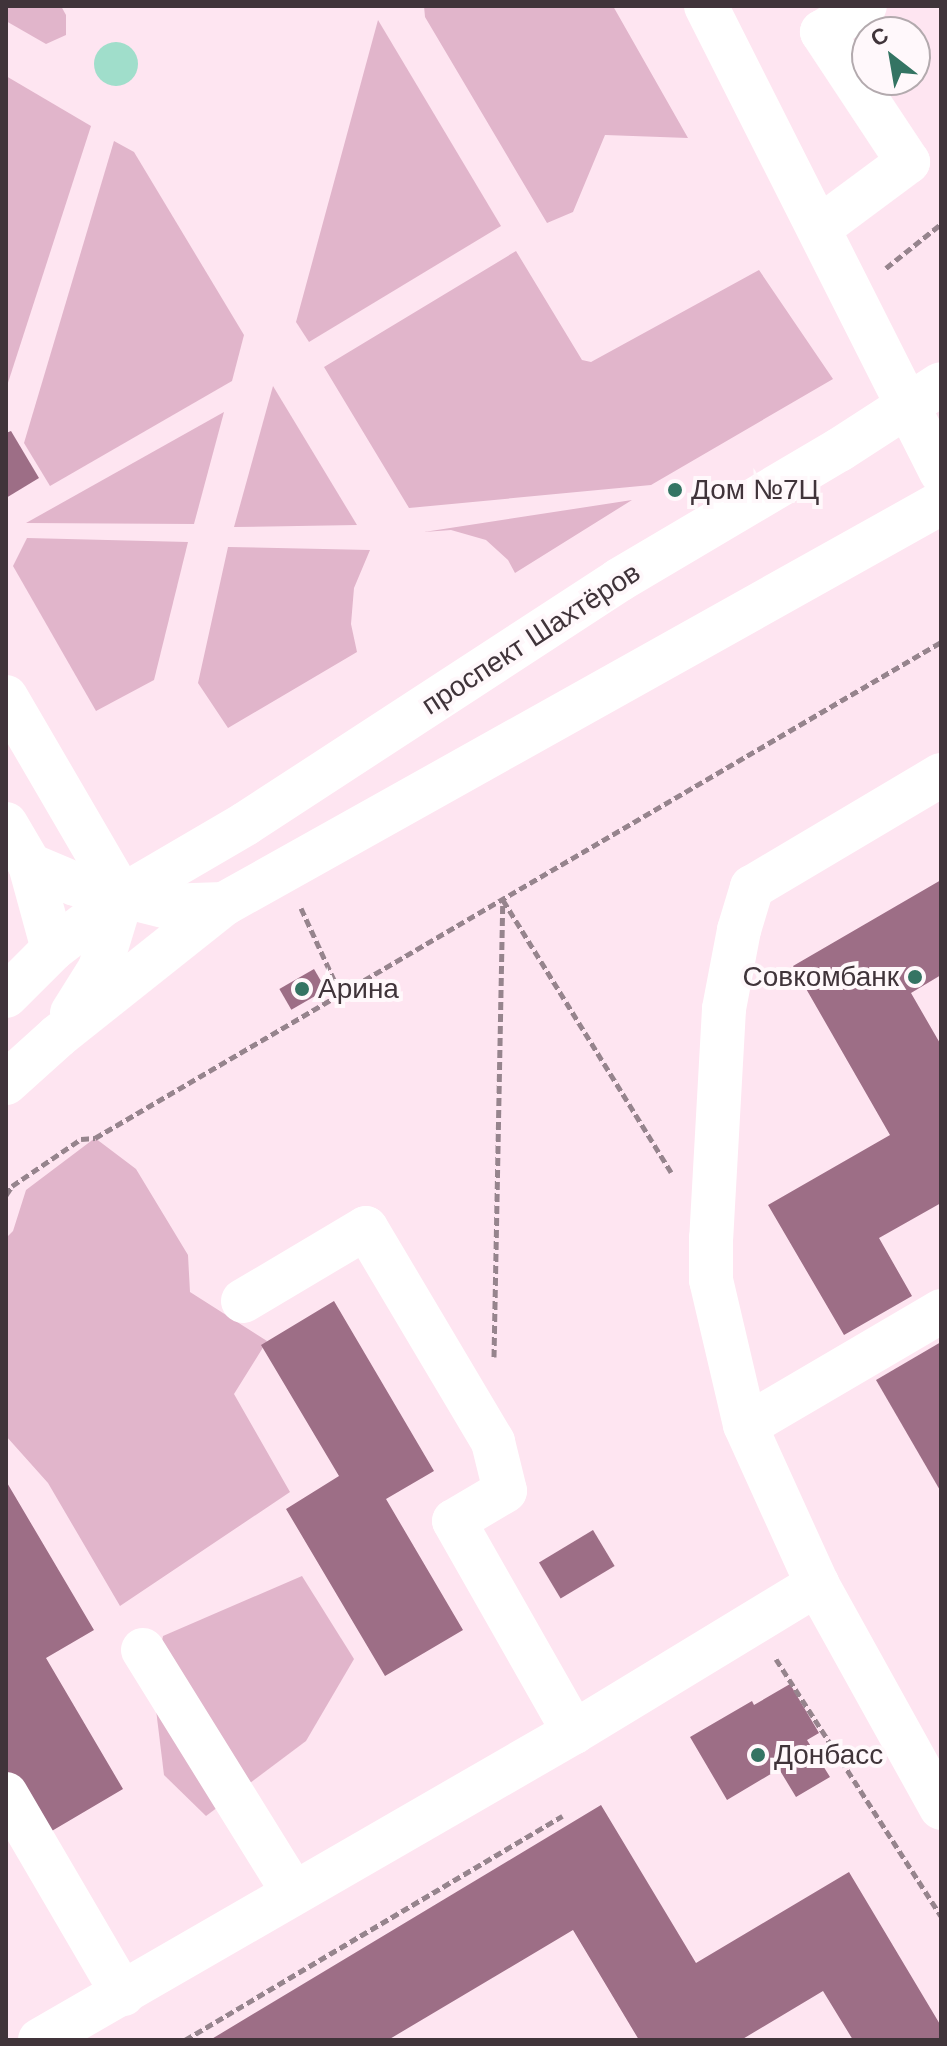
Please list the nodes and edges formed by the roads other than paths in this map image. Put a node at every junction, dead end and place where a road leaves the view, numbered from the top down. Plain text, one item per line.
1 (706, 6) edge
2 (865, 6) edge
3 (819, 228) junction
4 (925, 394) edge
5 (941, 472) edge
6 (941, 503) edge
7 (6, 697) edge
8 (941, 775) edge
9 (6, 824) edge
10 (30, 865) junction
11 (122, 896) junction
12 (224, 904) junction
13 (53, 949) junction
14 (6, 996) edge
15 (58, 1036) junction
16 (6, 1083) edge
17 (243, 1301) dead end
18 (941, 1311) edge
19 (747, 1425) junction
20 (817, 1584) junction
21 (143, 1650) dead end
22 (574, 1732) junction
23 (6, 1794) edge
24 (941, 1808) edge
25 (293, 1892) junction
26 (123, 1994) junction
27 (40, 2040) edge

1 - 3 street
2 - 3 street
3 - 4 street
4 - 5 street
4 - 11 street, проспект Шахтёров
6 - 12 street
7 - 11 street
8 - 19 street
9 - 10 street
10 - 11 street
10 - 13 street
11 - 12 street
11 - 13 street, проспект Шахтёров
11 - 15 street
12 - 15 street
13 - 14 street, проспект Шахтёров
15 - 16 street
17 - 22 street
18 - 19 street
19 - 20 street
20 - 22 street
20 - 24 street
21 - 25 street
22 - 25 street
23 - 26 street
25 - 26 street
26 - 27 street

